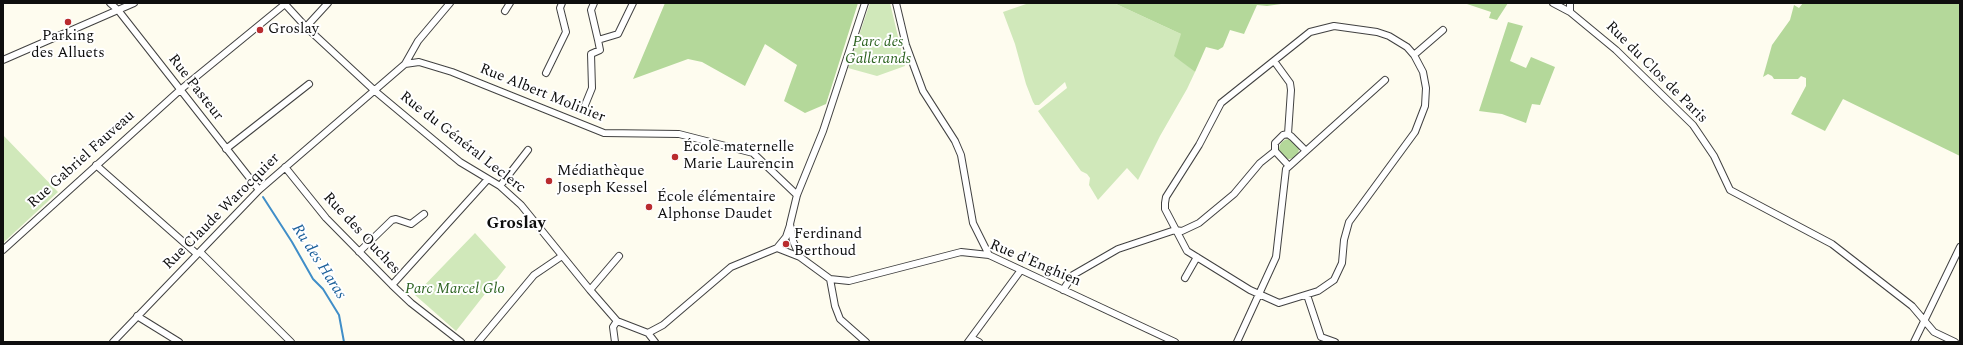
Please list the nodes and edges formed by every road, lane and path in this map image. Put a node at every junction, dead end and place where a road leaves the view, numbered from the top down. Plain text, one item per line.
1 (110, 3) edge
2 (134, 3) edge
3 (328, 3) edge
4 (450, 3) edge
5 (510, 3) edge
6 (562, 3) edge
7 (594, 3) edge
8 (633, 3) edge
9 (865, 3) edge
10 (896, 3) edge
11 (1554, 3) edge
12 (1570, 3) edge
13 (285, 4) edge
14 (118, 10) junction
15 (505, 11) dead end
16 (1570, 12) junction
17 (306, 27) junction
18 (1443, 30) dead end
19 (598, 40) junction
20 (1414, 55) junction
21 (3, 60) edge
22 (1274, 61) junction
23 (405, 64) junction
24 (546, 73) dead end
25 (1385, 80) dead end
26 (309, 84) dead end
27 (180, 90) junction
28 (375, 91) junction
29 (583, 110) dead end
30 (1288, 134) junction
31 (226, 149) junction
32 (528, 150) dead end
33 (1305, 150) junction
34 (1275, 151) junction
35 (96, 164) junction
36 (1289, 166) junction
37 (285, 167) junction
38 (488, 179) junction
39 (500, 186) junction
40 (259, 190) junction
41 (797, 195) junction
42 (424, 214) dead end
43 (790, 224) junction
44 (1175, 230) junction
45 (1960, 247) edge
46 (777, 248) junction
47 (3, 250) edge
48 (359, 252) junction
49 (198, 253) junction
50 (989, 255) junction
51 (562, 256) junction
52 (619, 256) dead end
53 (800, 257) junction
54 (1197, 257) junction
55 (1021, 270) junction
56 (1185, 278) dead end
57 (830, 279) junction
58 (392, 285) junction
59 (590, 290) junction
60 (1063, 290) junction
61 (1259, 294) junction
62 (1306, 295) junction
63 (137, 316) junction
64 (617, 321) junction
65 (1925, 322) junction
66 (648, 333) junction
67 (970, 340) edge
68 (113, 342) edge
69 (179, 342) edge
70 (291, 342) edge
71 (461, 342) edge
72 (478, 342) edge
73 (615, 342) edge
74 (655, 342) edge
75 (866, 342) edge
76 (979, 342) edge
77 (1175, 342) edge
78 (1237, 342) edge
79 (1335, 342) edge
80 (1914, 342) edge
81 (1955, 342) edge

1 - 14 street, Rue Pasteur
2 - 14 street
3 - 17 street
4 - 23 street, Rue Claude Warocquier
5 - 15 street
6 - 24 street
7 - 19 street
8 - 19 street
9 - 41 street
10 - 50 street
11 - 16 street, Rue du Clos de Paris
12 - 16 street
13 - 17 street, Rue du Général Leclerc
13 - 27 street, Rue Gabriel Fauveau
14 - 21 street
14 - 27 street, Rue Pasteur
16 - 65 street, Rue du Clos de Paris
17 - 28 street, Rue du Général Leclerc
18 - 20 street
19 - 29 street
20 - 22 street
20 - 62 street
22 - 30 street
22 - 44 street
23 - 28 street, Rue Claude Warocquier
23 - 41 street, Rue Albert Molinier
25 - 33 street
26 - 31 street
27 - 31 street, Rue Pasteur
27 - 35 street, Rue Gabriel Fauveau
28 - 37 street, Rue Claude Warocquier
28 - 38 street, Rue du Général Leclerc
30 - 33 street
30 - 34 street
31 - 40 street, Rue Pasteur
32 - 39 street
33 - 36 street
34 - 36 street
34 - 44 street
35 - 47 street, Rue Gabriel Fauveau
35 - 49 street
36 - 61 street
37 - 40 street, Rue Claude Warocquier
37 - 48 street, Rue des Ouches
38 - 39 street, Rue du Général Leclerc
38 - 58 street
39 - 51 street, Rue du Général Leclerc
40 - 49 street, Rue Claude Warocquier
41 - 43 street
42 - 48 street
43 - 46 street
43 - 53 street
44 - 54 street
44 - 60 street
45 - 65 street
46 - 53 street
46 - 66 street
48 - 58 street, Rue des Ouches
49 - 63 street, Rue Claude Warocquier
49 - 70 street
50 - 55 street, Rue d'Enghien
50 - 57 street, Rue d'Enghien
51 - 59 street, Rue du Général Leclerc
51 - 72 street
52 - 59 street
53 - 57 street
54 - 56 street
54 - 61 street
55 - 60 street, Rue d'Enghien
55 - 67 street
57 - 75 street
58 - 71 street, Rue des Ouches
59 - 64 street, Rue du Général Leclerc
60 - 77 street, Rue d'Enghien
61 - 62 street
61 - 78 street
62 - 79 street
63 - 68 street, Rue Claude Warocquier
63 - 69 street
64 - 66 street, Rue du Général Leclerc
64 - 73 street
65 - 80 street
65 - 81 street
66 - 74 street
67 - 76 street

